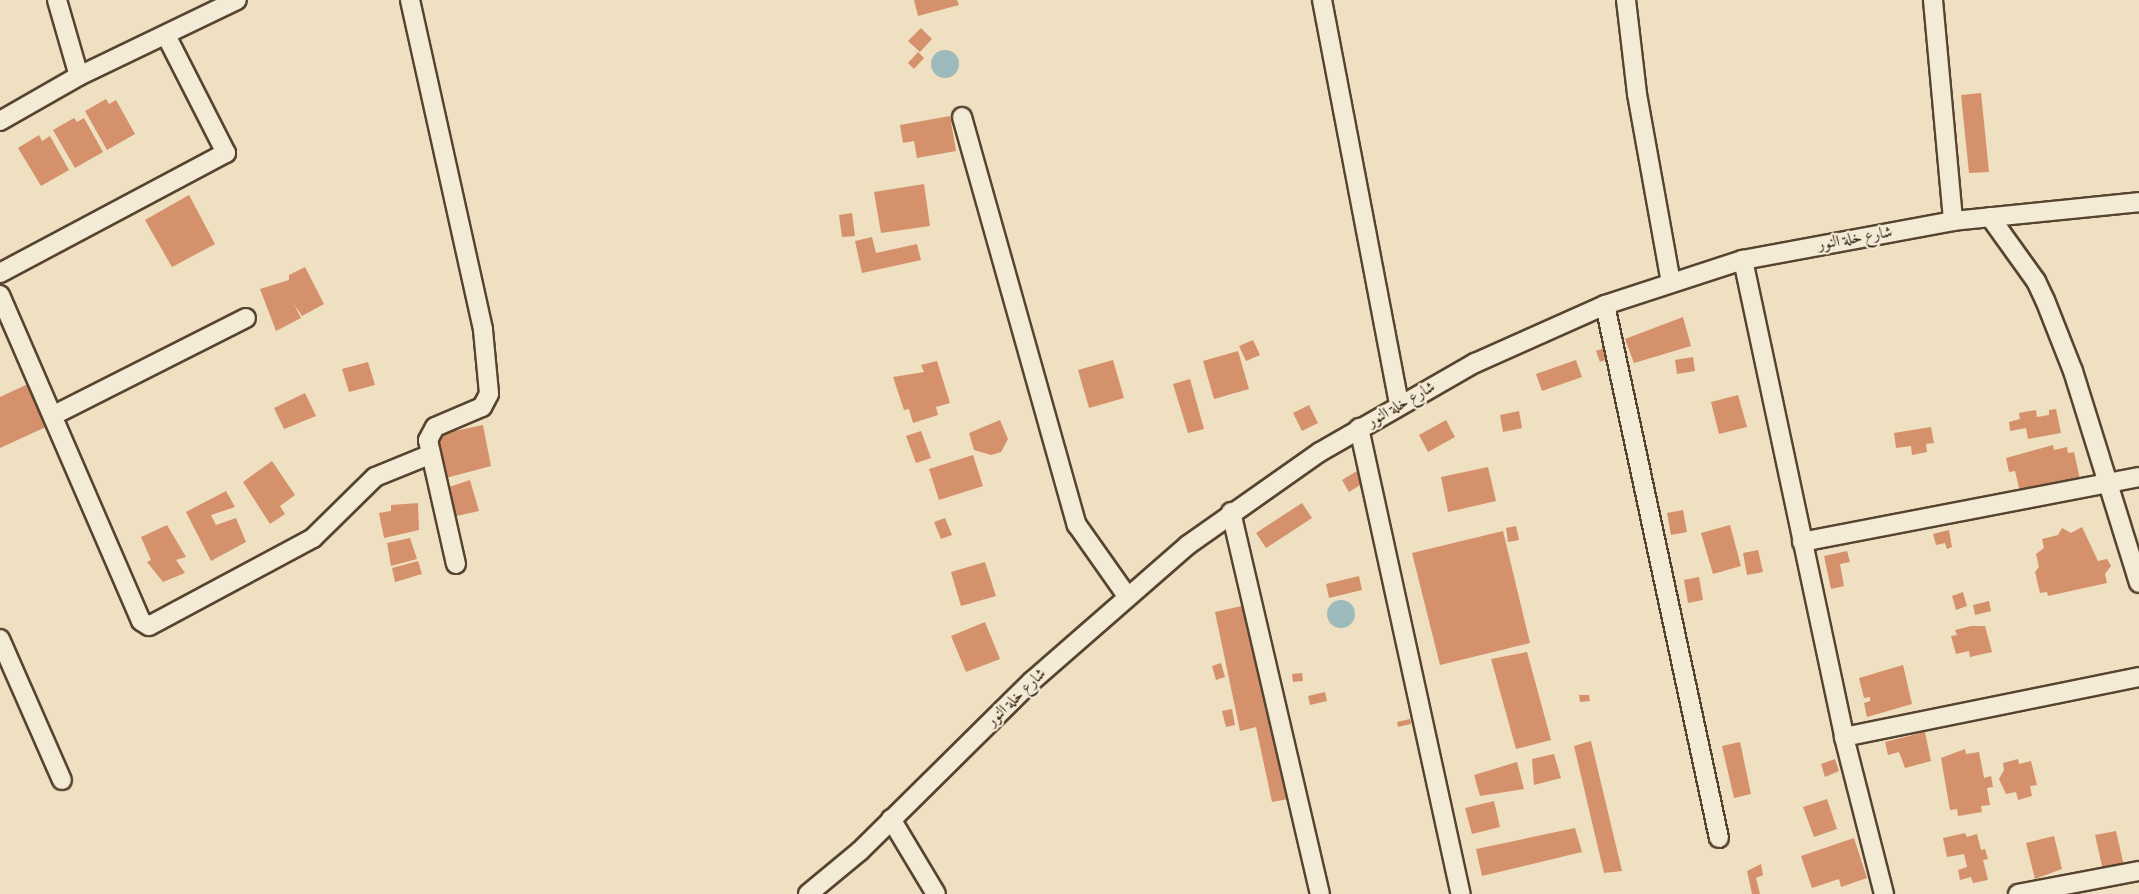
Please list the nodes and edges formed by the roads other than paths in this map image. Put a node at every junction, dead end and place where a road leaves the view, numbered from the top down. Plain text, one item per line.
1 (57, 0) edge
2 (237, 0) edge
3 (410, 0) edge
4 (1322, 0) edge
5 (1626, 0) edge
6 (1933, 0) edge
7 (166, 35) junction
8 (79, 76) junction
9 (962, 117) dead end
10 (0, 121) edge
11 (2139, 202) edge
12 (1990, 217) junction
13 (1953, 221) junction
14 (1743, 260) junction
15 (0, 273) edge
16 (1671, 282) junction
17 (0, 295) edge
18 (1605, 305) junction
19 (246, 318) dead end
20 (1399, 404) junction
21 (54, 415) junction
22 (1359, 428) junction
23 (429, 455) junction
24 (2139, 477) edge
25 (2105, 484) junction
26 (1231, 512) junction
27 (1802, 542) junction
28 (456, 564) dead end
29 (2139, 584) edge
30 (1127, 596) junction
31 (0, 639) edge
32 (2139, 677) edge
33 (1844, 737) junction
34 (62, 780) dead end
35 (891, 819) junction
36 (1719, 838) dead end
37 (2139, 871) edge
38 (808, 894) edge
39 (936, 894) edge
40 (1320, 894) edge
41 (1461, 894) edge
42 (1884, 894) edge
43 (2018, 894) edge

1 - 8 street
2 - 7 street
3 - 23 street
4 - 20 street
5 - 16 street
6 - 13 street
7 - 8 street
7 - 15 street
8 - 10 street
9 - 30 street
11 - 12 street, شارع خلة النور
12 - 13 street, شارع خلة النور
12 - 25 street
13 - 14 street, شارع خلة النور
14 - 16 street, شارع خلة النور
14 - 27 street
16 - 18 street, شارع خلة النور
17 - 21 street
18 - 20 street, شارع خلة النور
18 - 36 street
19 - 21 street
20 - 22 street, شارع خلة النور
21 - 23 street
22 - 26 street, شارع خلة النور
22 - 41 street
23 - 28 street
24 - 25 street
25 - 27 street
25 - 29 street
26 - 30 street, شارع خلة النور
26 - 40 street
27 - 33 street
30 - 35 street, شارع خلة النور
31 - 34 street
32 - 33 street
33 - 42 street
35 - 38 street, شارع خلة النور
35 - 39 street
37 - 43 street

